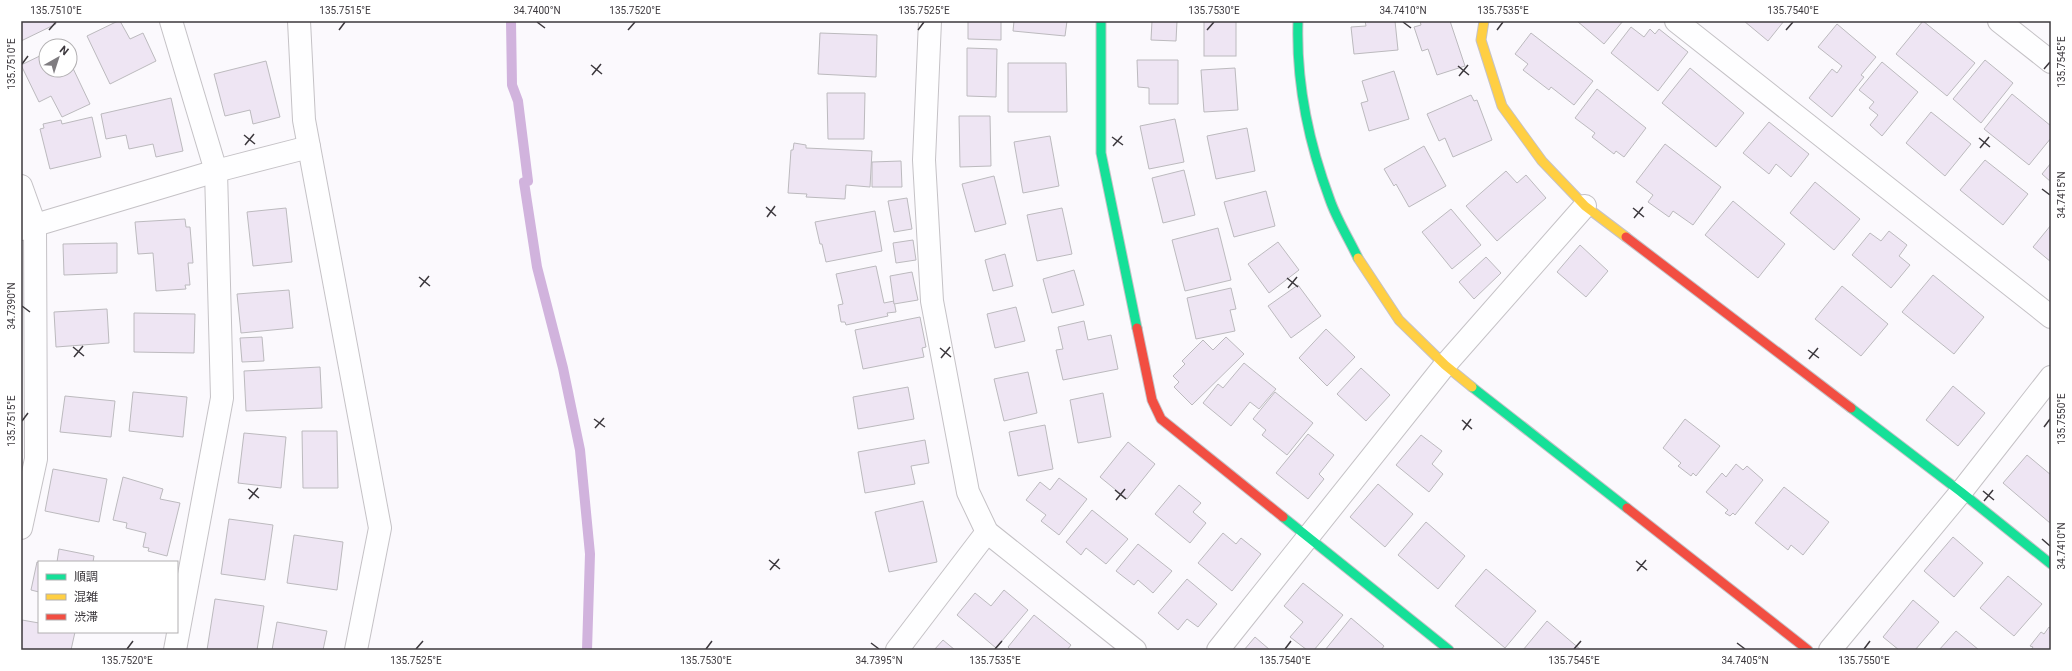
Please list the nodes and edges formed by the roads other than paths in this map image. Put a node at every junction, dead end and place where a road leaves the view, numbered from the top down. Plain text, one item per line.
1 (171, 21) edge
2 (299, 21) edge
3 (930, 21) edge
4 (1101, 21) edge
5 (1298, 21) edge
6 (1484, 21) edge
7 (1676, 21) edge
8 (1999, 21) edge
9 (2051, 62) edge
10 (309, 147) junction
11 (216, 171) junction
12 (21, 186) edge
13 (1585, 206) junction
14 (28, 227) edge
15 (2051, 317) edge
16 (1444, 365) junction
17 (2051, 377) edge
18 (1961, 492) junction
19 (21, 528) edge
20 (987, 532) junction
21 (1309, 537) junction
22 (2051, 564) edge
23 (175, 650) edge
24 (356, 650) edge
25 (897, 650) edge
26 (1136, 650) edge
27 (1218, 650) edge
28 (1449, 650) edge
29 (1808, 650) edge
30 (1830, 650) edge

1 - 11 street
2 - 10 street
3 - 20 street
4 - 21 street
5 - 16 street
6 - 13 street
7 - 15 street
8 - 9 street
10 - 11 street
10 - 24 street
11 - 14 street
11 - 23 street
12 - 14 street
13 - 16 street
13 - 18 street
14 - 19 street
16 - 21 street
16 - 29 street
17 - 18 street
18 - 22 street
18 - 30 street
20 - 25 street
20 - 26 street
21 - 27 street
21 - 28 street

